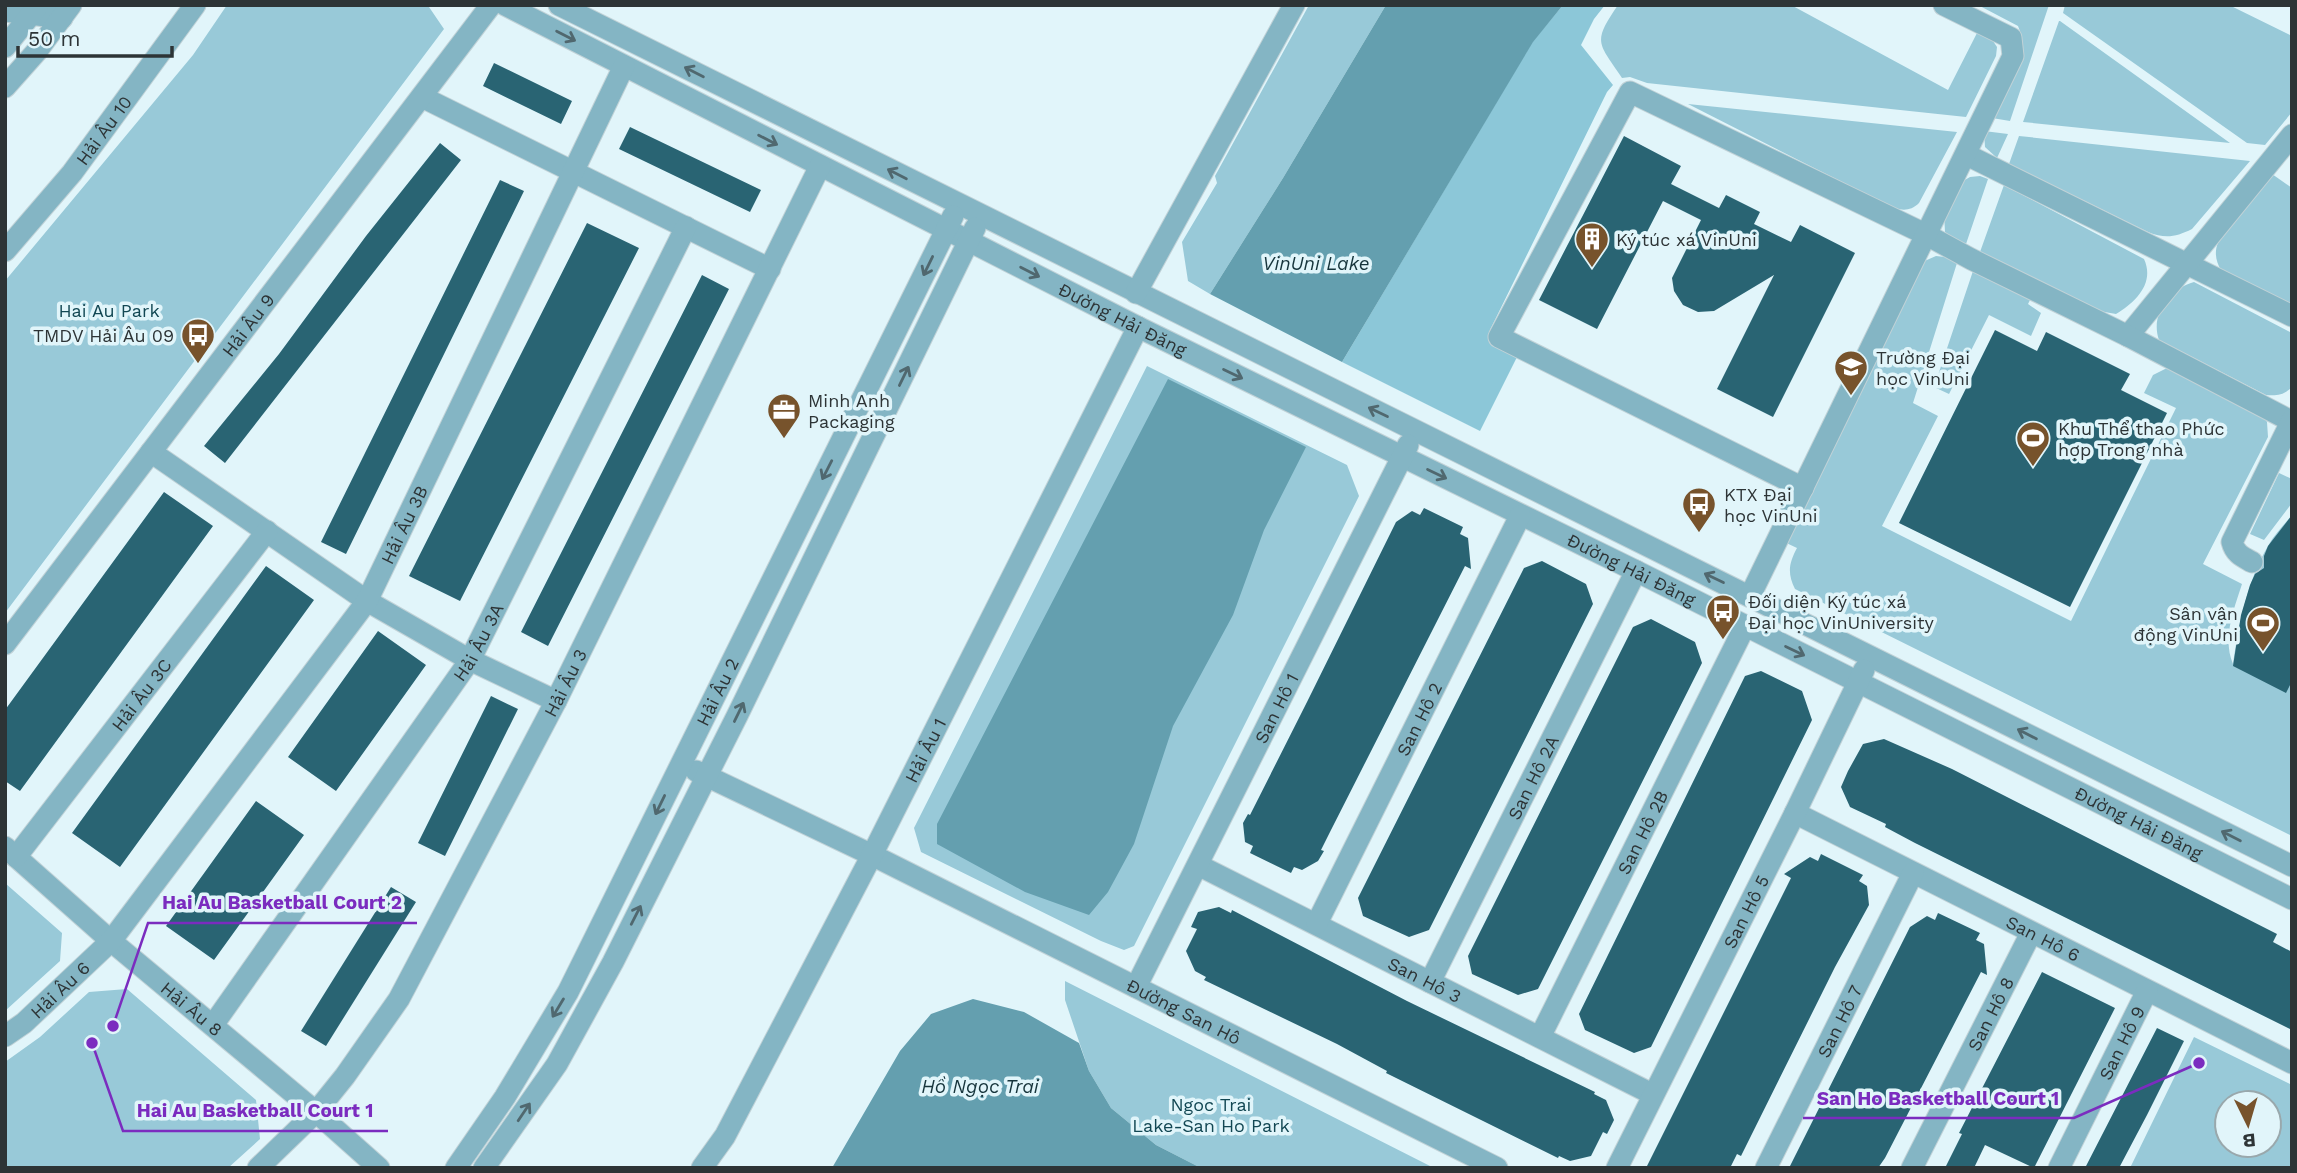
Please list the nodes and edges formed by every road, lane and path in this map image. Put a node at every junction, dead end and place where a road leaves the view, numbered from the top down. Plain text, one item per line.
1 (195, 5) edge
2 (491, 5) edge
3 (505, 5) edge
4 (559, 5) edge
5 (1294, 5) edge
6 (1944, 5) edge
7 (5, 10) edge
8 (35, 10) edge
9 (67, 11) edge
10 (5, 47) edge
11 (37, 51) junction
12 (624, 66) junction
13 (5, 87) edge
14 (422, 97) junction
15 (2292, 135) edge
16 (1966, 155) junction
17 (820, 166) junction
18 (573, 172) junction
19 (958, 205) junction
20 (981, 215) junction
21 (686, 227) junction
22 (946, 229) junction
23 (1925, 234) junction
24 (969, 241) junction
25 (5, 251) edge
26 (2187, 263) junction
27 (770, 269) junction
28 (1136, 293) junction
29 (2292, 316) edge
30 (1138, 327) junction
31 (2128, 336) junction
32 (2291, 420) edge
33 (1415, 430) junction
34 (151, 452) junction
35 (1402, 457) junction
36 (1803, 488) junction
37 (1520, 516) junction
38 (267, 531) junction
39 (2252, 562) dead end
40 (1636, 571) junction
41 (1751, 596) junction
42 (366, 601) junction
43 (1745, 626) junction
44 (5, 644) edge
45 (1872, 655) junction
46 (470, 660) junction
47 (1858, 682) junction
48 (556, 701) junction
49 (680, 763) junction
50 (707, 777) junction
51 (1795, 813) junction
52 (10, 852) edge
53 (872, 855) junction
54 (1198, 865) junction
55 (2292, 866) edge
56 (1913, 873) junction
57 (2292, 899) edge
58 (1317, 923) junction
59 (2031, 933) junction
60 (111, 941) junction
61 (1430, 982) junction
62 (1136, 987) junction
63 (2147, 991) junction
64 (213, 1025) junction
65 (5, 1036) edge
66 (1540, 1037) junction
67 (2292, 1063) edge
68 (1652, 1094) junction
69 (316, 1112) junction
70 (258, 1168) edge
71 (379, 1168) edge
72 (456, 1168) edge
73 (484, 1168) edge
74 (702, 1168) edge
75 (1497, 1168) edge
76 (1617, 1168) edge
77 (1766, 1168) edge
78 (1912, 1168) edge
79 (2059, 1168) edge

1 - 25 street, Hải Âu 10
2 - 14 street, Hải Âu 9
3 -> 12 street, Đường Hải Đăng
19 -> 4 street, Đường Hải Đăng
5 - 28 street
6 - 16 street
7 - 8 street
8 - 9 street
8 - 10 street
9 - 11 street
10 - 11 street
11 - 13 street
12 -> 17 street, Đường Hải Đăng
12 - 18 street, Hải Âu 3B
14 - 18 street
14 - 34 street, Hải Âu 9
15 - 26 street
16 - 23 street
16 - 26 street
17 - 22 street, Đường Hải Đăng
17 - 27 street, Hải Âu 3
18 - 21 street
18 - 42 street, Hải Âu 3B
19 - 20 street, Đường Hải Đăng
19 - 22 street, Hải Âu 2
20 - 24 street, Hải Âu 2
20 - 28 street, Đường Hải Đăng
21 - 27 street
21 - 46 street, Hải Âu 3A
22 - 24 street, Đường Hải Đăng
22 -> 49 street, Hải Âu 2
23 - 31 street
23 - 36 street
23 - 36 street
24 -> 30 street, Đường Hải Đăng
50 -> 24 street, Hải Âu 2
26 - 29 street
26 - 31 street
27 - 48 street, Hải Âu 3
33 -> 28 street, Đường Hải Đăng
30 -> 35 street, Đường Hải Đăng
30 - 53 street, Hải Âu 1
31 - 32 street
32 - 39 street
33 - 35 street, San Hô 1
41 -> 33 street, Đường Hải Đăng
34 - 38 street
34 - 44 street, Hải Âu 9
35 -> 37 street, Đường Hải Đăng
35 - 54 street, San Hô 1
36 - 41 street
37 - 40 street, Đường Hải Đăng
37 - 58 street, San Hô 2
38 - 42 street
38 - 52 street, Hải Âu 3C
40 - 43 street, Đường Hải Đăng
40 - 61 street, San Hô 2A
41 - 45 street, Đường Hải Đăng
42 - 46 street
42 - 60 street, Hải Âu 3B
43 -> 47 street, Đường Hải Đăng
43 - 66 street, San Hô 2B
45 - 47 street, San Hô 5
55 -> 45 street, Đường Hải Đăng
46 - 48 street
46 - 64 street, Hải Âu 3A
47 - 51 street, San Hô 5
47 - 57 street, Đường Hải Đăng
48 - 69 street, Hải Âu 3
49 - 50 street, Đường San Hô
49 -> 72 street, Hải Âu 2
50 - 53 street, Đường San Hô
73 -> 50 street, Hải Âu 2
51 - 56 street, San Hô 6
51 - 68 street, San Hô 5
52 - 60 street, Hải Âu 8
53 - 62 street, Đường San Hô
53 - 74 street, Hải Âu 1
54 - 58 street, San Hô 3
54 - 62 street, San Hô 1
56 - 59 street, San Hô 6
56 - 77 street, San Hô 7
58 - 61 street, San Hô 3
59 - 63 street, San Hô 6
59 - 78 street, San Hô 8
60 - 64 street, Hải Âu 8
60 - 65 street, Hải Âu 6
61 - 66 street, San Hô 3
62 - 75 street, Đường San Hô
63 - 67 street, San Hô 6
63 - 79 street, San Hô 9
64 - 69 street, Hải Âu 8
66 - 68 street, San Hô 3
68 - 76 street, San Hô 5
69 - 70 street, Hải Âu 3
69 - 71 street, Hải Âu 8

